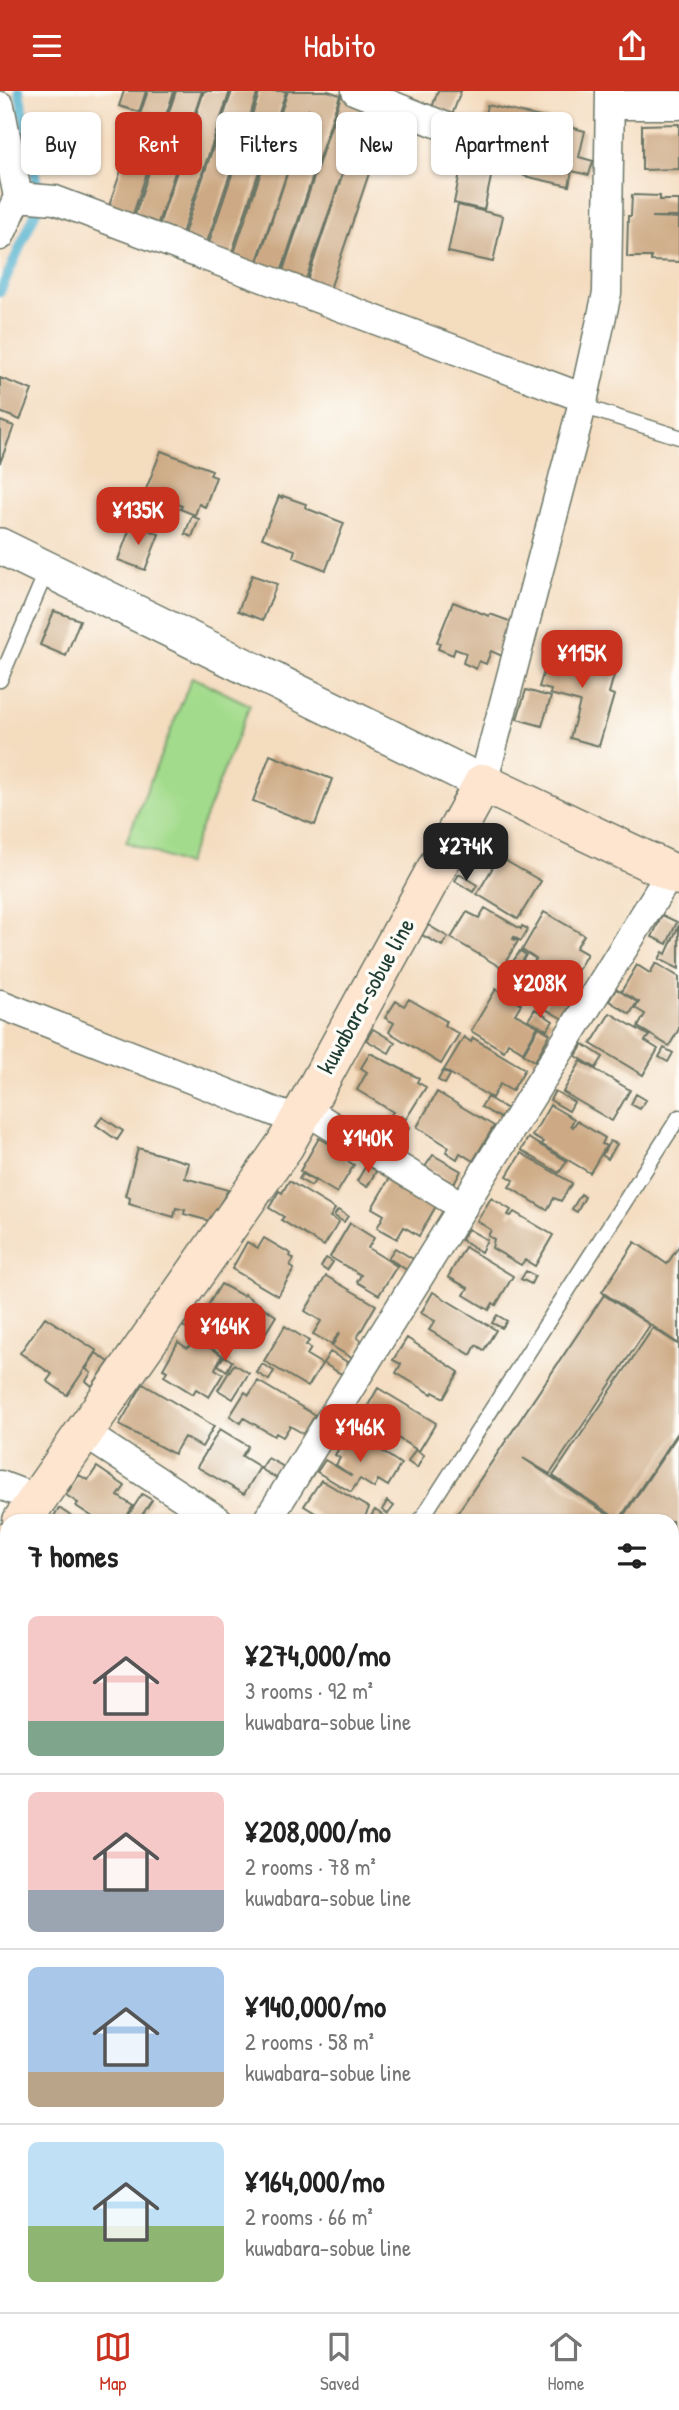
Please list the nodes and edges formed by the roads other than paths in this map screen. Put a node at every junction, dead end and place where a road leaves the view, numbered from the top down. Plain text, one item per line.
1 (356, 91) edge
2 (610, 98) edge
3 (679, 105) edge
4 (0, 106) edge
5 (431, 121) edge
6 (18, 197) junction
7 (0, 236) edge
8 (583, 402) junction
9 (679, 437) edge
10 (0, 546) edge
11 (47, 570) junction
12 (0, 680) edge
13 (483, 783) junction
14 (675, 874) edge
15 (0, 1004) edge
16 (301, 1115) junction
17 (679, 1117) edge
18 (463, 1207) junction
19 (84, 1433) junction
20 (0, 1485) edge
21 (30, 1510) edge
22 (208, 1514) edge
23 (271, 1514) edge
24 (424, 1514) edge

1 - 5 street
2 - 3 street
2 - 8 street
4 - 6 street
6 - 7 street
6 - 8 street
8 - 9 lane
8 - 13 street
10 - 11 street
11 - 12 lane
11 - 13 street
13 - 14 main road
13 - 16 main road, kuwabara-sobue line
14 - 18 street
15 - 16 street
16 - 18 street
16 - 19 main road, kuwabara-sobue line
17 - 24 lane
18 - 23 street
19 - 21 main road, kuwabara-sobue line
19 - 22 street
20 - 21 street

